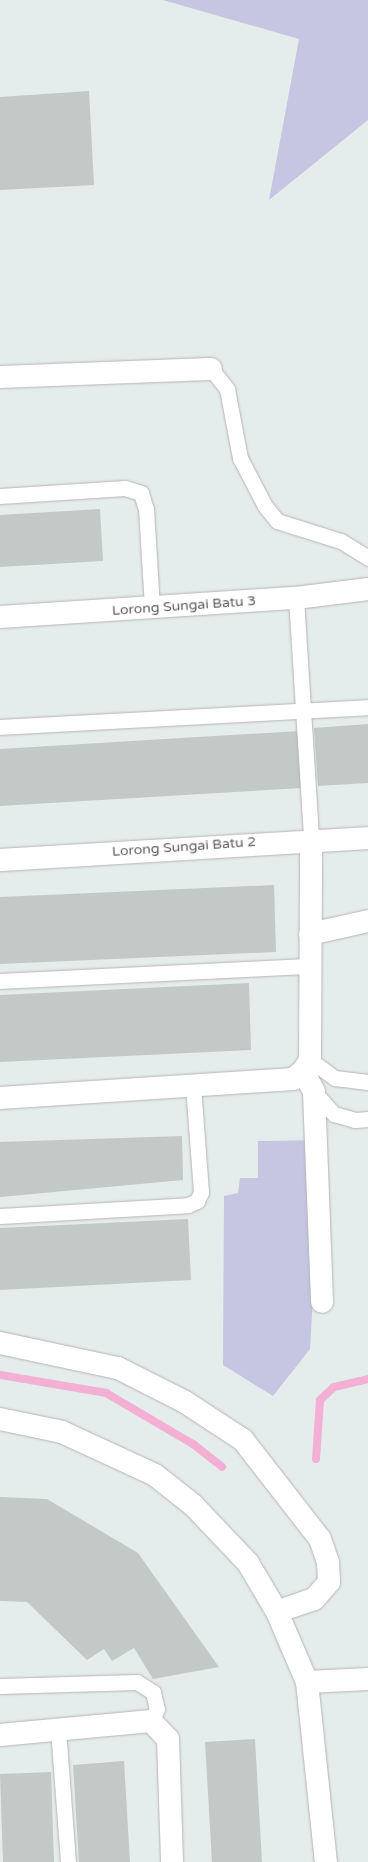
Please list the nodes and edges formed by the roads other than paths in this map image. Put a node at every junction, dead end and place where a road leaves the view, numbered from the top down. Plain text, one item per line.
1 (211, 369) joint
2 (0, 377) edge
3 (0, 496) edge
4 (368, 558) edge
5 (368, 589) edge
6 (296, 598) junction
7 (152, 608) junction
8 (0, 617) edge
9 (368, 707) edge
10 (304, 709) junction
11 (0, 726) edge
12 (368, 838) edge
13 (312, 839) junction
14 (0, 860) edge
15 (368, 921) edge
16 (310, 934) junction
17 (310, 966) junction
18 (0, 981) edge
19 (307, 1065) junction
20 (368, 1082) edge
21 (193, 1085) junction
22 (314, 1092) junction
23 (0, 1098) edge
24 (368, 1119) edge
25 (0, 1216) edge
26 (322, 1302) dead end
27 (0, 1343) edge
28 (0, 1419) edge
29 (278, 1612) junction
30 (368, 1679) edge
31 (307, 1682) junction
32 (0, 1686) edge
33 (151, 1721) junction
34 (58, 1729) junction
35 (0, 1735) edge
36 (68, 1862) edge
37 (172, 1862) edge
38 (326, 1862) edge

1 - 2 street
1 - 4 lane
3 - 7 lane
5 - 6 street, Lorong Sungai Batu 3
6 - 7 street, Lorong Sungai Batu 3
6 - 10 lane
7 - 8 street, Lorong Sungai Batu 3
9 - 10 lane
10 - 11 lane
10 - 13 lane
12 - 13 street, Lorong Sungai Batu 2
13 - 14 street, Lorong Sungai Batu 2
13 - 16 street
15 - 16 street
16 - 17 street
17 - 18 lane
17 - 19 street
19 - 20 lane
19 - 21 street
19 - 22 street
21 - 23 street
21 - 25 lane
22 - 24 lane
22 - 26 street
27 - 29 street
28 - 29 street
29 - 31 street
30 - 31 street
31 - 38 street
32 - 33 lane
33 - 34 street
33 - 37 street
34 - 35 street
34 - 36 lane

